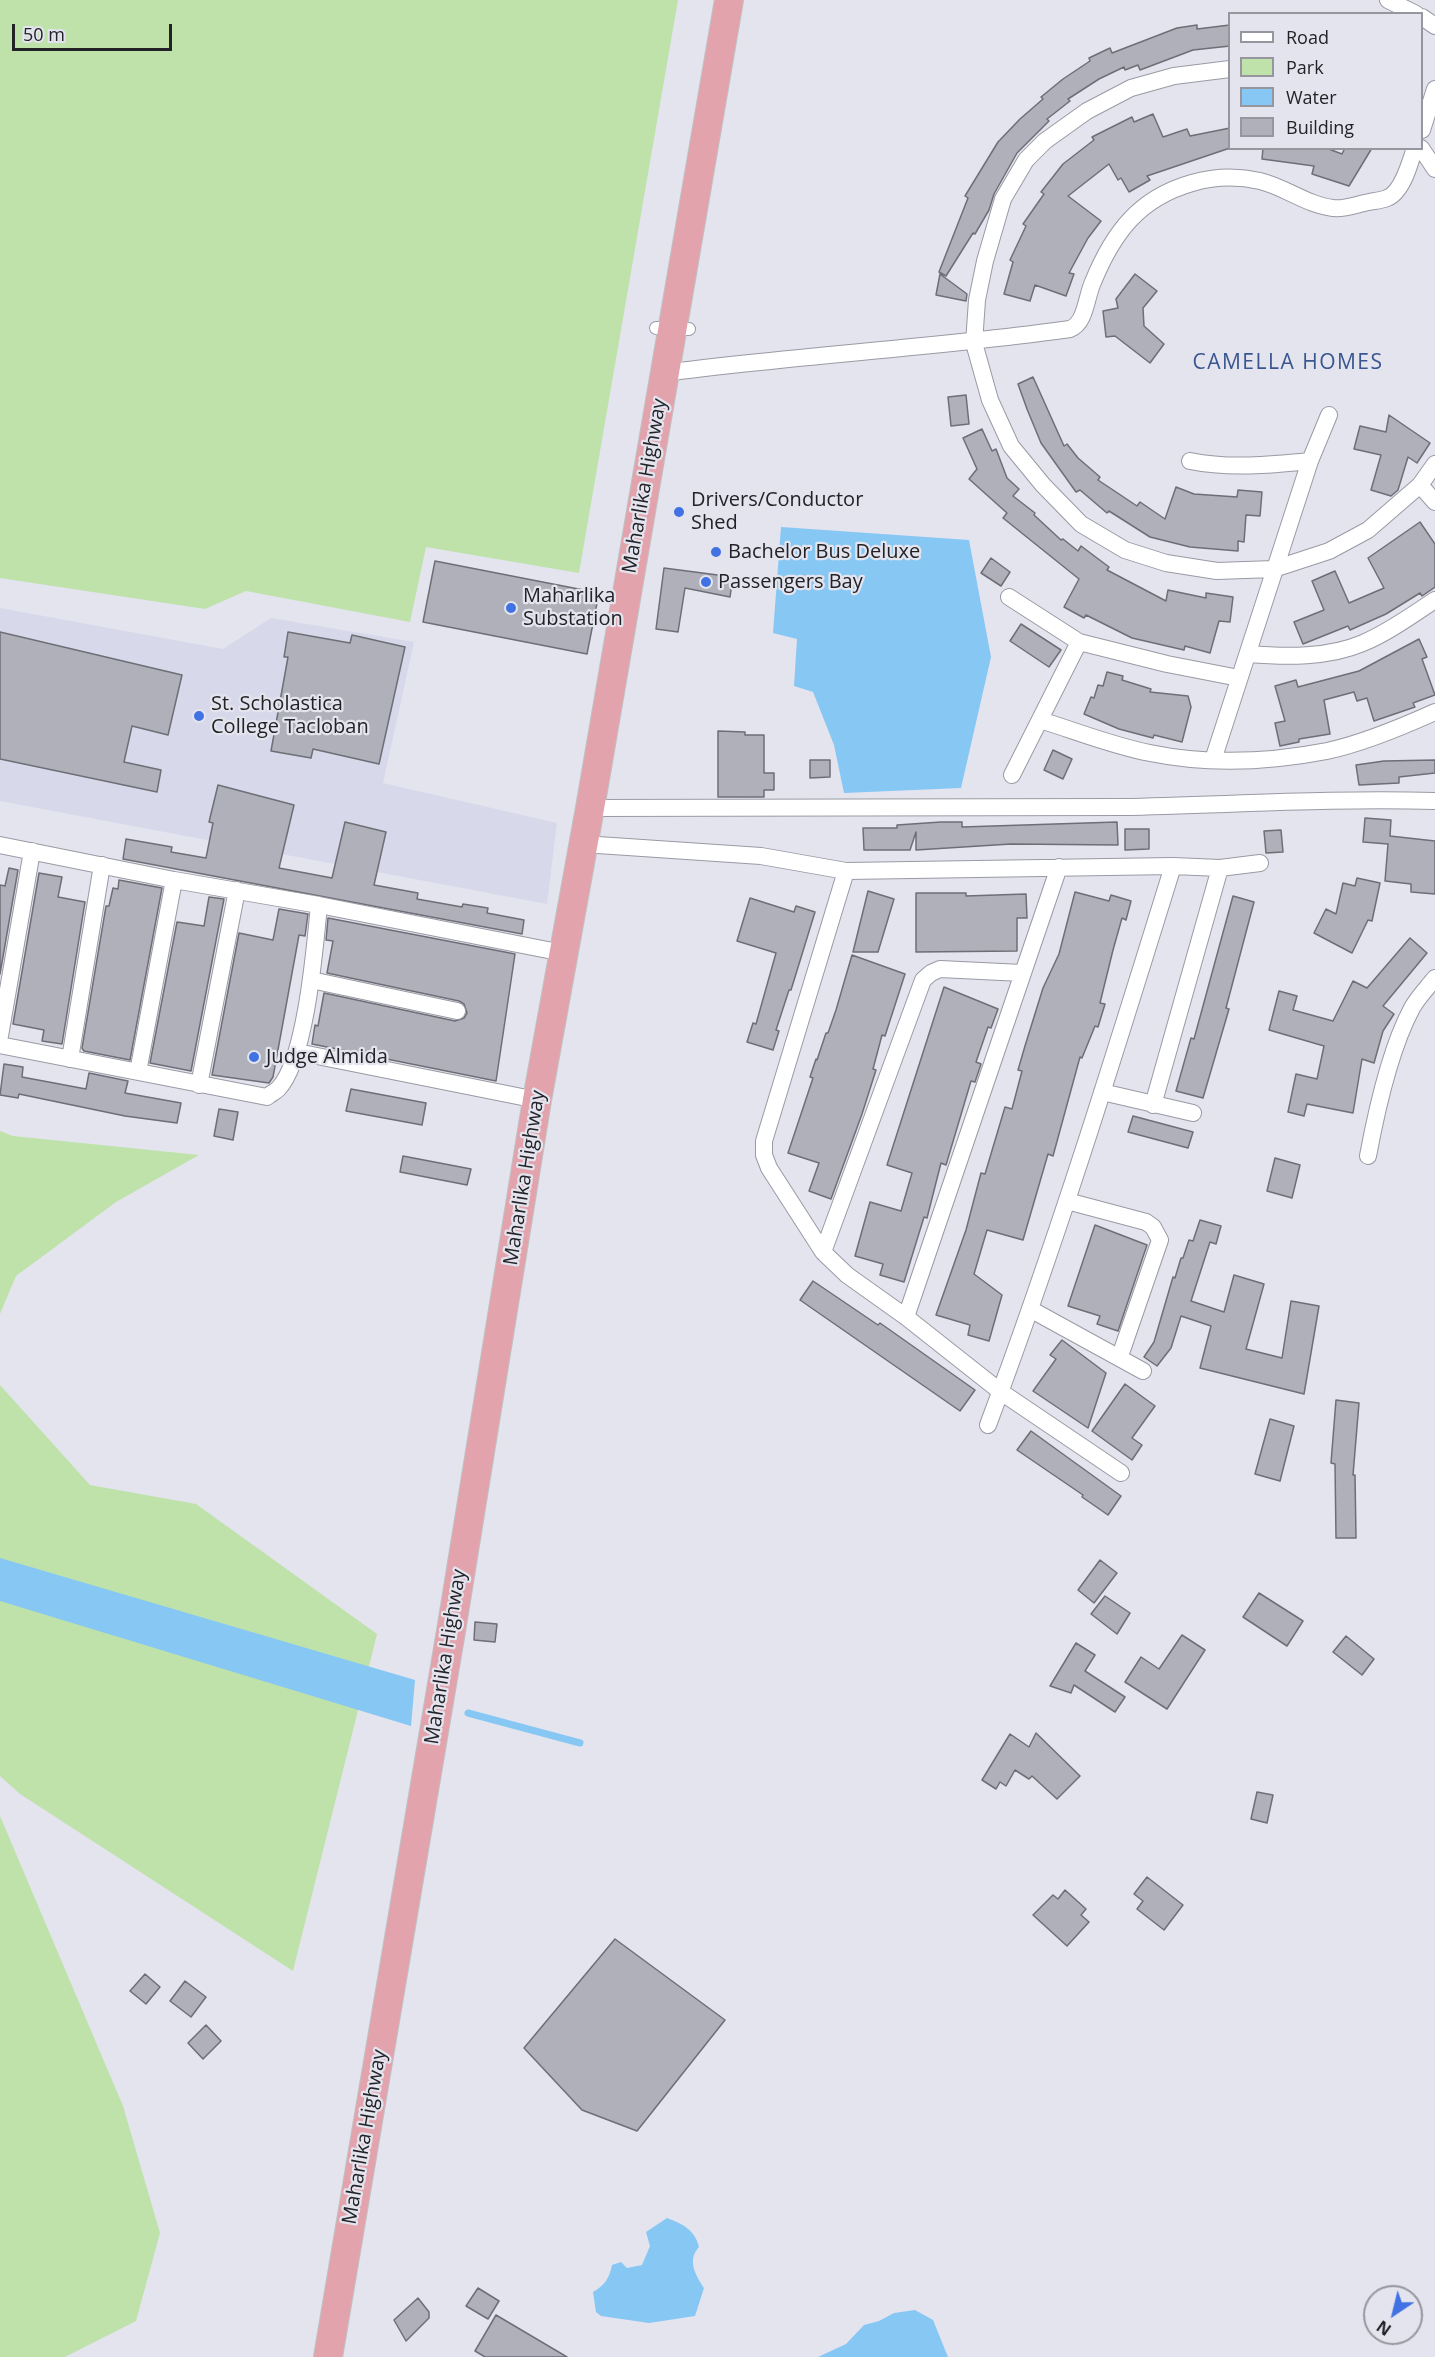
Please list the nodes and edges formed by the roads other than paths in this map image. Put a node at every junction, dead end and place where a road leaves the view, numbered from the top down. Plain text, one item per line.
1 (729, 0) edge
2 (1388, 0) edge
3 (1412, 12) edge
4 (1228, 69) edge
5 (1435, 89) edge
6 (1423, 127) edge
7 (1414, 150) edge
8 (1422, 150) edge
9 (1435, 169) edge
10 (974, 343) junction
11 (664, 373) junction
12 (1329, 415) dead end
13 (1190, 461) dead end
14 (1310, 461) junction
15 (1435, 464) edge
16 (1420, 485) junction
17 (1435, 502) edge
18 (1274, 569) junction
19 (1009, 597) dead end
20 (1435, 600) edge
21 (1079, 642) junction
22 (1248, 654) junction
23 (1239, 678) junction
24 (1435, 712) edge
25 (1040, 720) junction
26 (1213, 760) junction
27 (1012, 774) dead end
28 (1435, 801) edge
29 (590, 808) junction
30 (583, 844) junction
31 (0, 845) edge
32 (32, 851) junction
33 (1260, 863) dead end
34 (102, 865) junction
35 (1173, 866) junction
36 (1059, 867) junction
37 (1220, 868) junction
38 (846, 871) junction
39 (174, 880) junction
40 (237, 890) junction
41 (319, 906) junction
42 (563, 953) junction
43 (1022, 973) junction
44 (1435, 978) edge
45 (311, 980) junction
46 (458, 1011) dead end
47 (0, 1036) edge
48 (0, 1045) edge
49 (297, 1052) junction
50 (70, 1059) junction
51 (138, 1072) junction
52 (199, 1085) junction
53 (1102, 1092) junction
54 (537, 1100) junction
55 (1153, 1105) junction
56 (1193, 1113) dead end
57 (1368, 1156) dead end
58 (1067, 1201) junction
59 (823, 1252) junction
60 (1030, 1309) junction
61 (906, 1317) junction
62 (1120, 1356) junction
63 (1143, 1371) dead end
64 (1001, 1392) junction
65 (988, 1425) dead end
66 (1121, 1473) dead end
67 (328, 2357) edge

1 - 11 highway, Maharlika Highway
2 - 3 street
4 - 10 street
5 - 6 street
7 - 10 street
8 - 9 street
10 - 11 street
10 - 18 street
11 - 29 highway, Maharlika Highway
12 - 14 street
13 - 14 street
14 - 18 street
15 - 16 street
16 - 17 street
16 - 18 street
18 - 22 street
19 - 21 street
20 - 22 street
21 - 23 street
21 - 25 street
22 - 23 street
23 - 26 street
24 - 26 street
25 - 26 street
25 - 27 street
28 - 29 street
29 - 30 highway, Maharlika Highway
30 - 38 street
30 - 42 highway, Maharlika Highway
31 - 32 street
32 - 34 street
32 - 47 street
33 - 37 street
34 - 39 street
34 - 50 street
35 - 36 street
35 - 37 street
35 - 53 street
36 - 38 street
36 - 43 street
37 - 55 street
38 - 59 street
39 - 40 street
39 - 51 street
40 - 41 street
40 - 52 street
41 - 42 street
41 - 45 street
42 - 54 highway, Maharlika Highway
43 - 59 street
43 - 61 street
44 - 57 street
45 - 46 street
45 - 49 street
48 - 50 street
49 - 52 street
49 - 54 street
50 - 51 street
51 - 52 street
53 - 55 street
53 - 58 street
54 - 67 highway, Maharlika Highway
55 - 56 street
58 - 60 street
58 - 62 street
59 - 61 street
60 - 62 street
60 - 64 street
61 - 64 street
62 - 63 street
64 - 65 street
64 - 66 street

